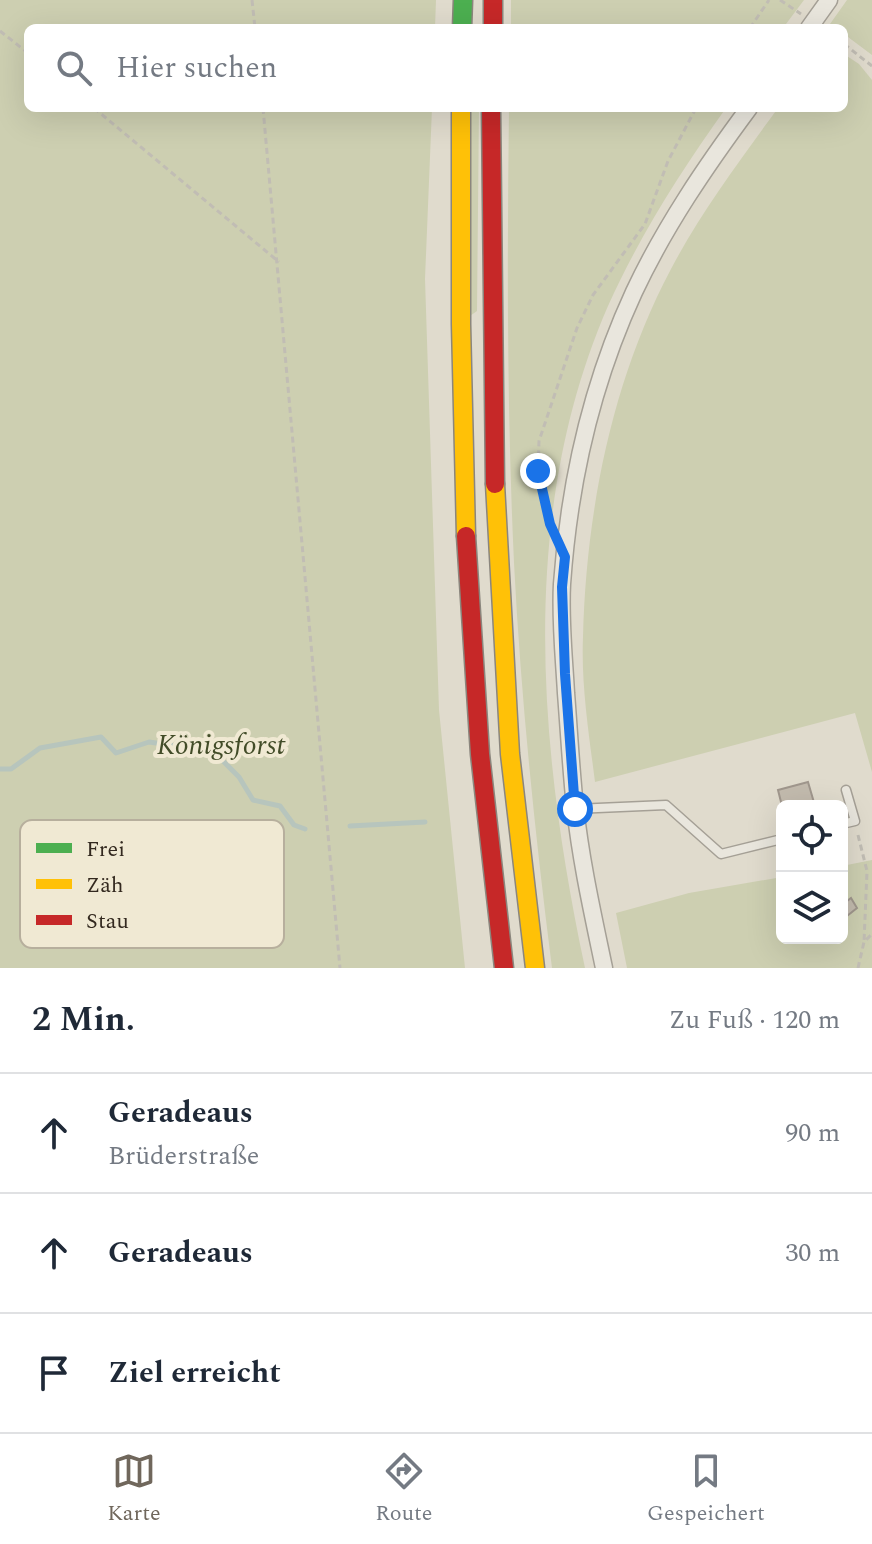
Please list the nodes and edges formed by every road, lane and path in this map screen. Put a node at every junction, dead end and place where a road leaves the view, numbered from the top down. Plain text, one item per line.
1 (252, 0) edge
2 (463, 0) edge
3 (493, 0) edge
4 (769, 0) edge
5 (780, 0) edge
6 (829, 0) edge
7 (255, 24) edge
8 (462, 24) edge
9 (493, 24) edge
10 (753, 24) edge
11 (809, 24) edge
12 (812, 24) edge
13 (0, 31) edge
14 (848, 47) edge
15 (24, 50) edge
16 (872, 66) edge
17 (99, 112) edge
18 (263, 112) edge
19 (461, 112) edge
20 (491, 112) edge
21 (694, 112) edge
22 (746, 112) edge
23 (279, 262) junction
24 (565, 557) junction
25 (846, 790) dead end
26 (575, 809) junction
27 (855, 821) junction
28 (848, 823) edge
29 (776, 840) edge
30 (872, 934) edge
31 (864, 942) junction
32 (340, 968) edge
33 (504, 968) edge
34 (535, 968) edge
35 (604, 968) edge
36 (858, 968) edge

1 - 7 path
2 - 8 highway
3 - 9 highway
4 - 10 path
5 - 11 path
6 - 12 street
13 - 15 path
14 - 16 path
17 - 23 path
18 - 23 path
19 - 33 highway
20 - 34 highway
21 - 24 path
22 - 24 street
23 - 32 path
24 - 26 street
25 - 27 lane
26 - 29 lane
26 - 35 street
27 - 28 lane
27 - 31 path
30 - 31 path
31 - 36 path

